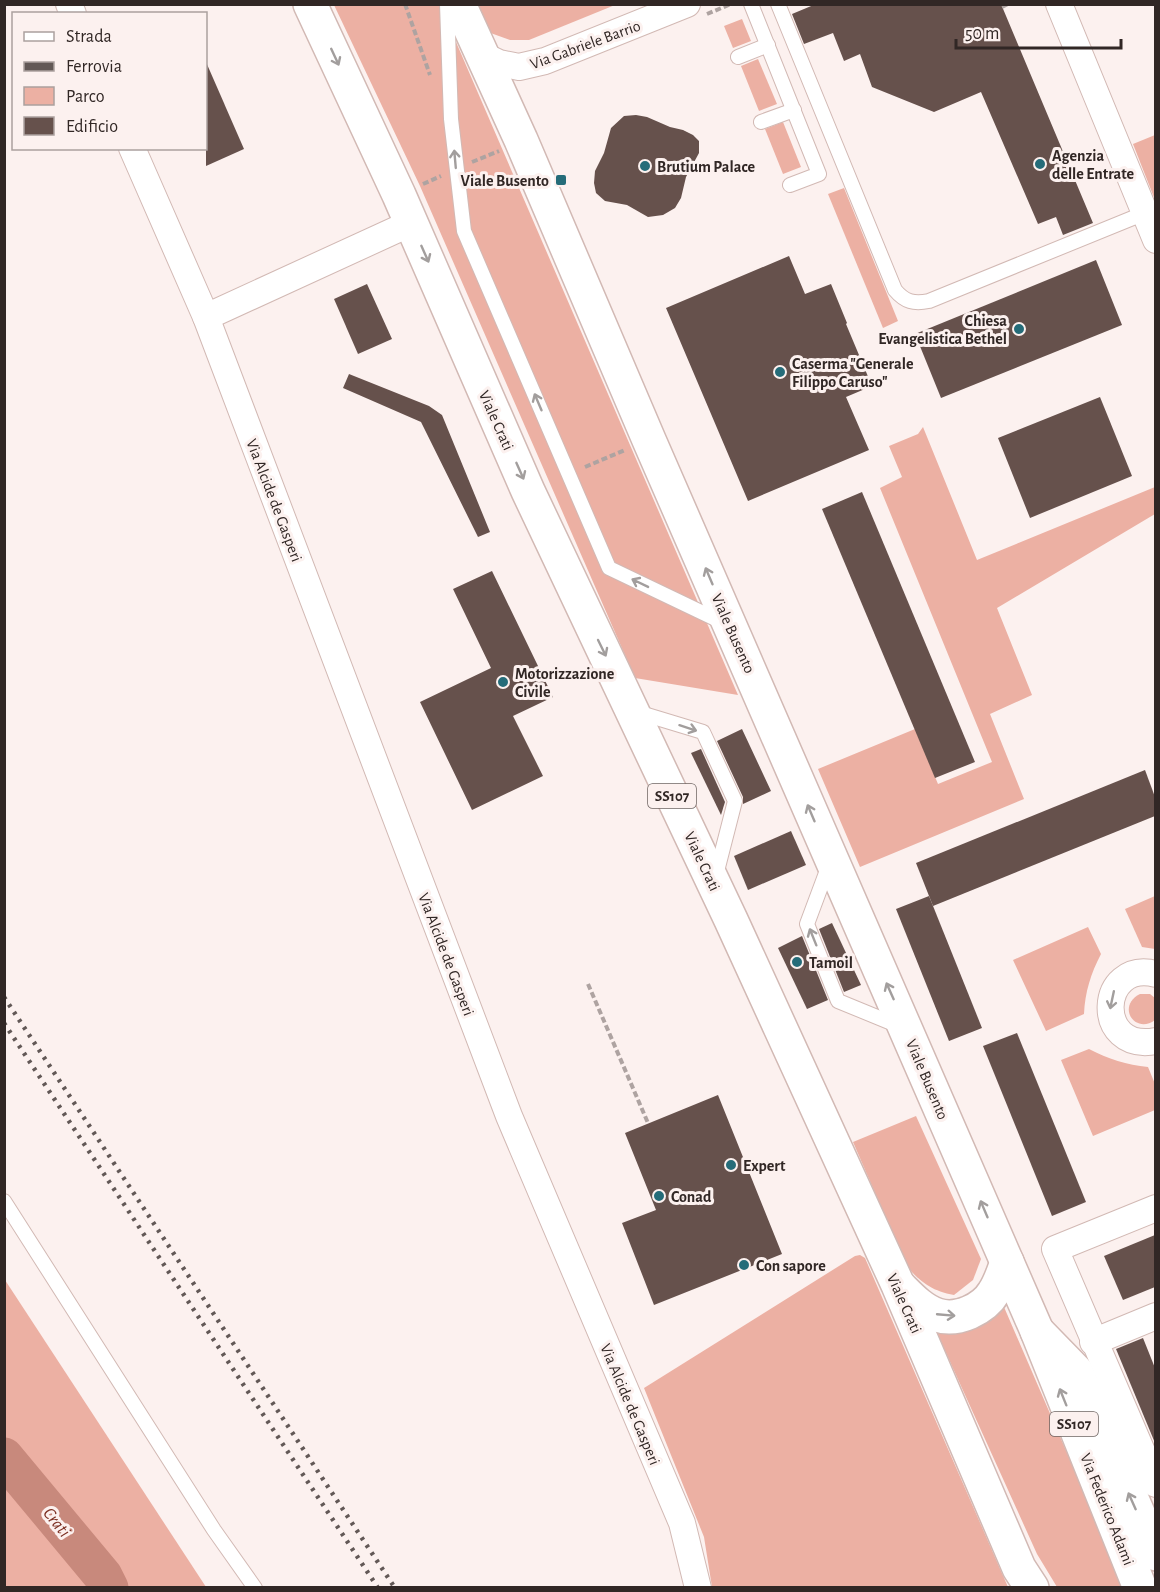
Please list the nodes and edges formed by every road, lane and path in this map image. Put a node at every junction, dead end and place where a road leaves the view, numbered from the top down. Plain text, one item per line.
1 (310, 4) edge
2 (447, 4) edge
3 (459, 4) edge
4 (687, 4) edge
5 (751, 4) edge
6 (777, 4) edge
7 (1008, 4) edge
8 (1059, 4) edge
9 (1002, 7) dead end
10 (768, 45) junction
11 (482, 55) junction
12 (738, 57) dead end
13 (794, 110) junction
14 (761, 122) dead end
15 (133, 150) edge
16 (790, 185) dead end
17 (1145, 213) junction
18 (411, 223) junction
19 (1155, 240) edge
20 (206, 317) junction
21 (631, 448) dead end
22 (569, 474) junction
23 (731, 627) junction
24 (632, 710) junction
25 (831, 859) junction
26 (713, 883) junction
27 (1155, 974) edge
28 (588, 984) dead end
29 (907, 1029) junction
30 (1155, 1041) edge
31 (648, 1123) dead end
32 (4, 1201) edge
33 (1155, 1208) edge
34 (1007, 1262) junction
35 (898, 1285) junction
36 (1155, 1316) edge
37 (1037, 1331) junction
38 (1093, 1342) junction
39 (1155, 1484) edge
40 (1155, 1554) edge
41 (1026, 1581) edge
42 (255, 1587) edge
43 (698, 1587) edge
44 (1140, 1587) edge

1 -> 18 main road, Viale Crati / SS107
22 -> 2 lane
3 - 11 main road, Viale Busento / SS107
4 - 11 street, Via Gabriele Barrio
5 - 10 lane
6 - 17 lane
7 - 9 path
8 - 17 street
10 - 12 lane
10 - 13 lane
23 -> 11 main road, Viale Busento / SS107
13 - 14 lane
13 - 16 lane
15 - 20 street, Via Alcide de Gasperi
17 - 19 street
18 - 20 street
18 -> 24 main road, Viale Crati / SS107
20 - 43 street, Via Alcide de Gasperi
21 - 22 path
23 -> 22 lane
25 -> 23 main road, Viale Busento / SS107
24 - 26 main road, Viale Crati / SS107
24 -> 26 lane
29 -> 25 main road, Viale Busento / SS107
29 -> 25 lane
26 - 35 main road, Viale Crati / SS107
27 -> 30 street
28 - 31 path
34 -> 29 main road, Viale Busento / SS107
32 - 42 lane
33 - 38 street
35 -> 34 main road
34 - 37 main road, Via Federico Adami / SS107
35 - 41 main road, Viale Crati / SS107
36 - 38 street
40 -> 37 main road, Via Federico Adami
44 -> 37 main road, Via Federico Adami / SS107
38 - 39 street

